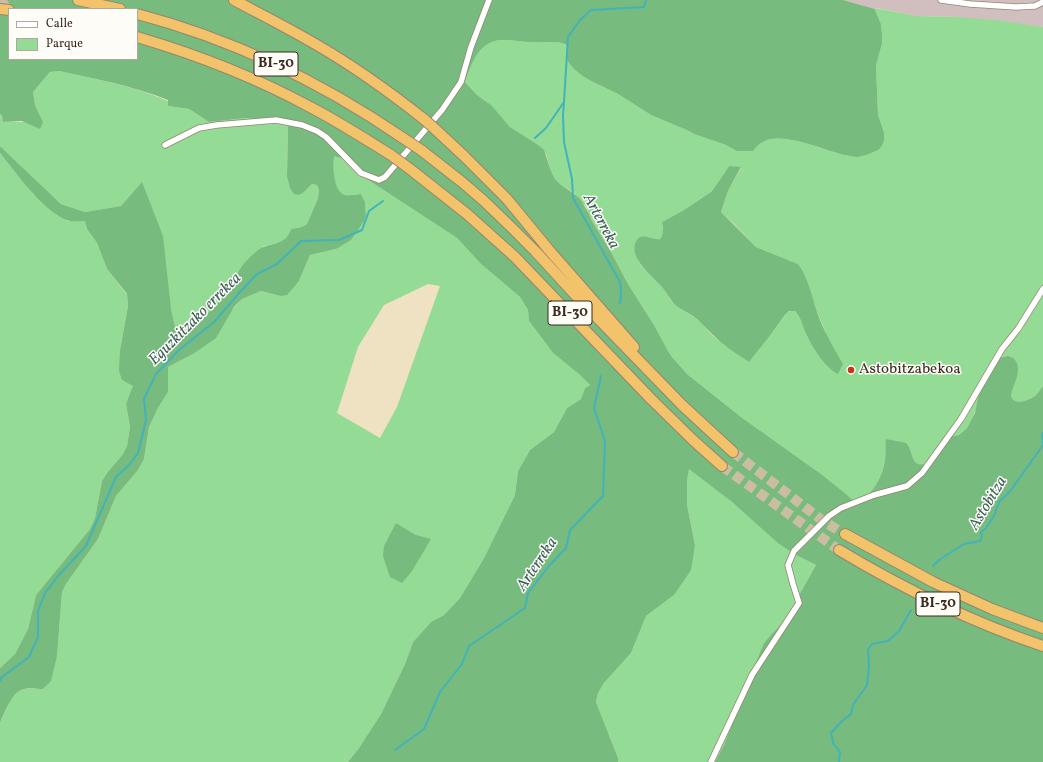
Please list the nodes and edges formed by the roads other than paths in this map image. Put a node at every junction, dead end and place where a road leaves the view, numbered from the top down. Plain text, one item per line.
1 (78, 0) edge
2 (234, 0) edge
3 (490, 0) edge
4 (941, 0) edge
5 (1043, 2) edge
6 (115, 8) edge
7 (138, 14) edge
8 (138, 37) edge
9 (165, 145) dead end
10 (1043, 289) edge
11 (682, 405) junction
12 (733, 452) tunnel mouth
13 (722, 466) tunnel mouth
14 (845, 534) tunnel mouth
15 (839, 550) tunnel mouth
16 (1043, 628) edge
17 (1043, 646) edge
18 (712, 762) edge

1 - 6 highway
2 - 11 highway, bridge
3 - 9 street
4 - 5 street
7 - 11 highway, BI-30, bridge
8 - 13 highway, BI-30, bridge
10 - 18 street
11 - 12 highway, BI-30
14 - 16 highway, BI-30
15 - 17 highway, BI-30

